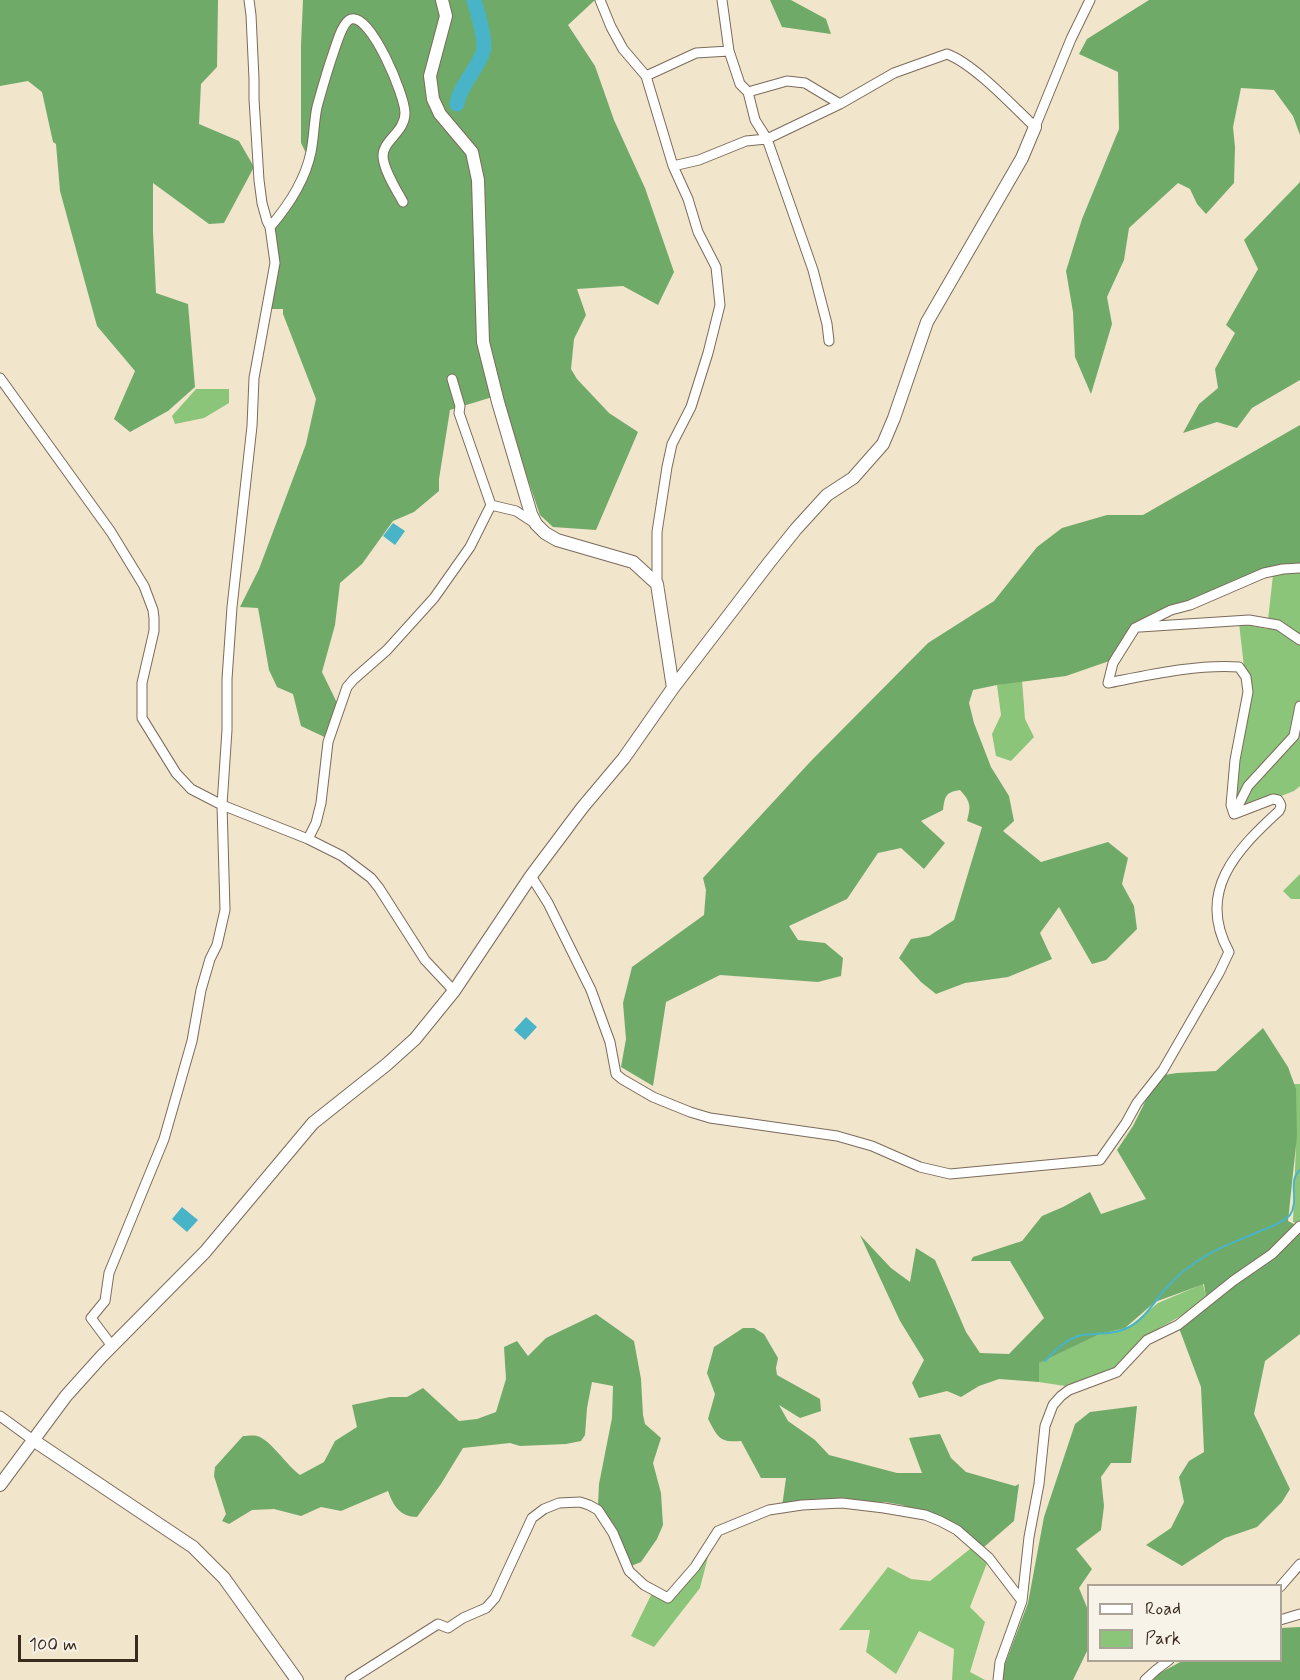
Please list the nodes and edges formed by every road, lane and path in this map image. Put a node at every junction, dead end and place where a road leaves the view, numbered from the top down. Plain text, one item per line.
1 (249, 0) edge
2 (442, 0) edge
3 (600, 0) edge
4 (723, 0) edge
5 (1090, 0) edge
6 (729, 51) junction
7 (646, 76) junction
8 (748, 92) junction
9 (840, 104) junction
10 (1035, 127) junction
11 (767, 139) junction
12 (673, 166) junction
13 (403, 202) dead end
14 (270, 226) junction
15 (829, 341) dead end
16 (0, 378) edge
17 (453, 378) dead end
18 (491, 505) junction
19 (536, 524) junction
20 (1300, 568) edge
21 (657, 584) junction
22 (1135, 628) junction
23 (1300, 640) edge
24 (673, 688) junction
25 (1300, 706) edge
26 (222, 805) junction
27 (1234, 814) junction
28 (308, 839) junction
29 (531, 876) junction
30 (454, 991) junction
31 (1300, 1226) edge
32 (112, 1346) junction
33 (0, 1416) edge
34 (33, 1440) junction
35 (0, 1485) edge
36 (1300, 1564) edge
37 (1282, 1586) edge
38 (1022, 1602) junction
39 (1300, 1614) edge
40 (1282, 1620) edge
41 (1166, 1662) edge
42 (297, 1680) edge
43 (350, 1680) edge
44 (998, 1680) edge
45 (1145, 1680) edge

1 - 14 street
2 - 19 street
3 - 7 street
4 - 6 street
5 - 10 street
6 - 7 street
6 - 8 street
7 - 12 street
8 - 9 street
8 - 11 street
9 - 10 street
9 - 11 street
10 - 24 street
11 - 12 street
11 - 15 street
12 - 21 street
13 - 14 street
14 - 26 street
16 - 26 street
17 - 18 street
18 - 19 street
18 - 28 street
19 - 21 street
20 - 22 street
21 - 24 street
22 - 23 street
22 - 27 street
24 - 29 street
25 - 27 street
26 - 28 street
26 - 32 street
27 - 29 street
28 - 30 street
29 - 30 street
30 - 32 street
31 - 38 street
32 - 34 street
33 - 34 street
34 - 35 street
34 - 42 street
36 - 37 street
38 - 43 street
38 - 44 street
39 - 40 street
41 - 45 street

